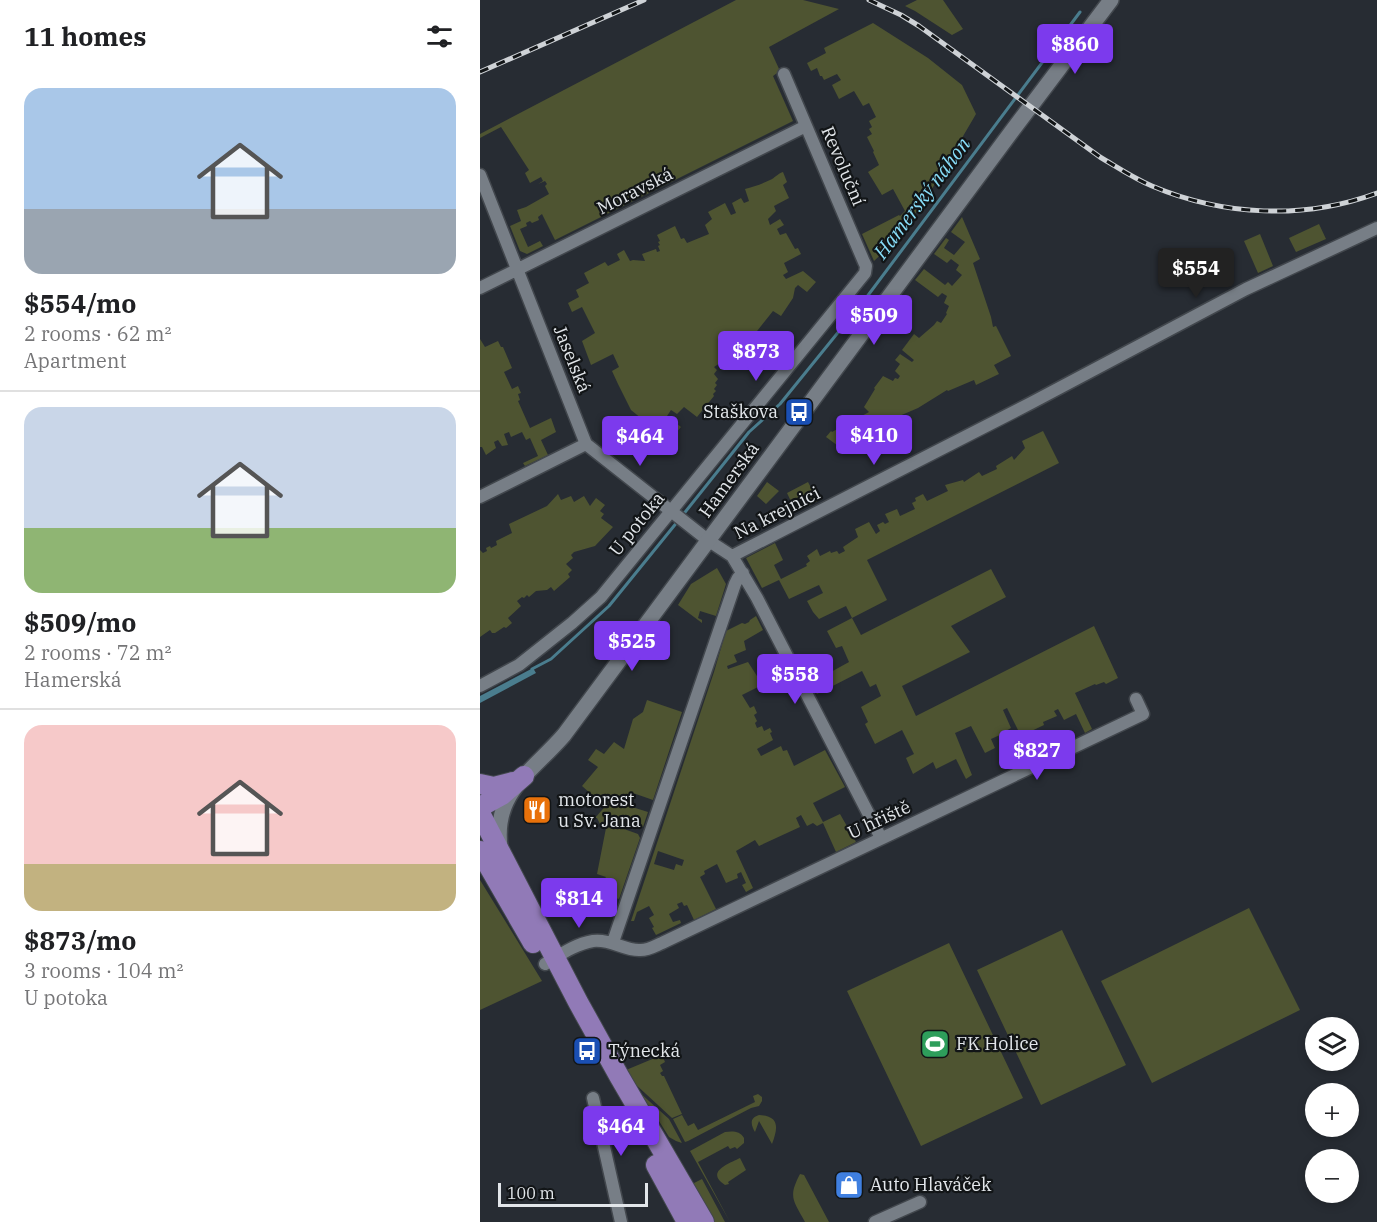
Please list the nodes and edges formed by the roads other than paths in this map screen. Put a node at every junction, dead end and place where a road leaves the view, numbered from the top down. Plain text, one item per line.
1 (1111, 0) edge
2 (784, 74) dead end
3 (806, 126) junction
4 (480, 175) edge
5 (1377, 228) edge
6 (517, 271) junction
7 (865, 273) joint
8 (480, 288) edge
9 (586, 444) junction
10 (480, 497) edge
11 (673, 511) junction
12 (709, 540) junction
13 (732, 556) junction
14 (743, 573) junction
15 (480, 686) edge
16 (1136, 699) dead end
17 (524, 776) junction
18 (480, 784) edge
19 (480, 807) edge
20 (480, 813) edge
21 (881, 838) junction
22 (480, 851) edge
23 (503, 859) junction
24 (480, 863) edge
25 (496, 880) junction
26 (613, 942) junction
27 (550, 961) junction
28 (593, 1098) dead end
29 (920, 1202) dead end
30 (621, 1222) edge
31 (687, 1222) edge
32 (704, 1222) edge
33 (875, 1222) edge

1 - 12 street, Hamerská
2 - 3 street, Revoluční
3 - 6 street, Moravská
3 - 7 street, Revoluční
4 - 6 street, Jaselská
5 - 13 street, Na krejnici
6 - 8 street, Moravská
6 - 9 street, Jaselská
7 - 11 street, U potoka
9 - 10 street
9 - 11 street
11 - 12 street
11 - 15 street, U potoka
12 - 13 street
12 - 17 street, Hamerská
13 - 14 street
14 - 21 street
14 - 26 street
16 - 21 street, U hřiště
17 - 18 main road
17 - 19 main road
17 - 23 street, Hamerská
20 - 23 main road
21 - 26 street, U hřiště
22 - 25 main road
23 - 27 main road
24 - 25 main road
25 - 27 main road
26 - 27 street, U hřiště
27 - 31 main road
27 - 32 main road
28 - 30 street
29 - 33 street

